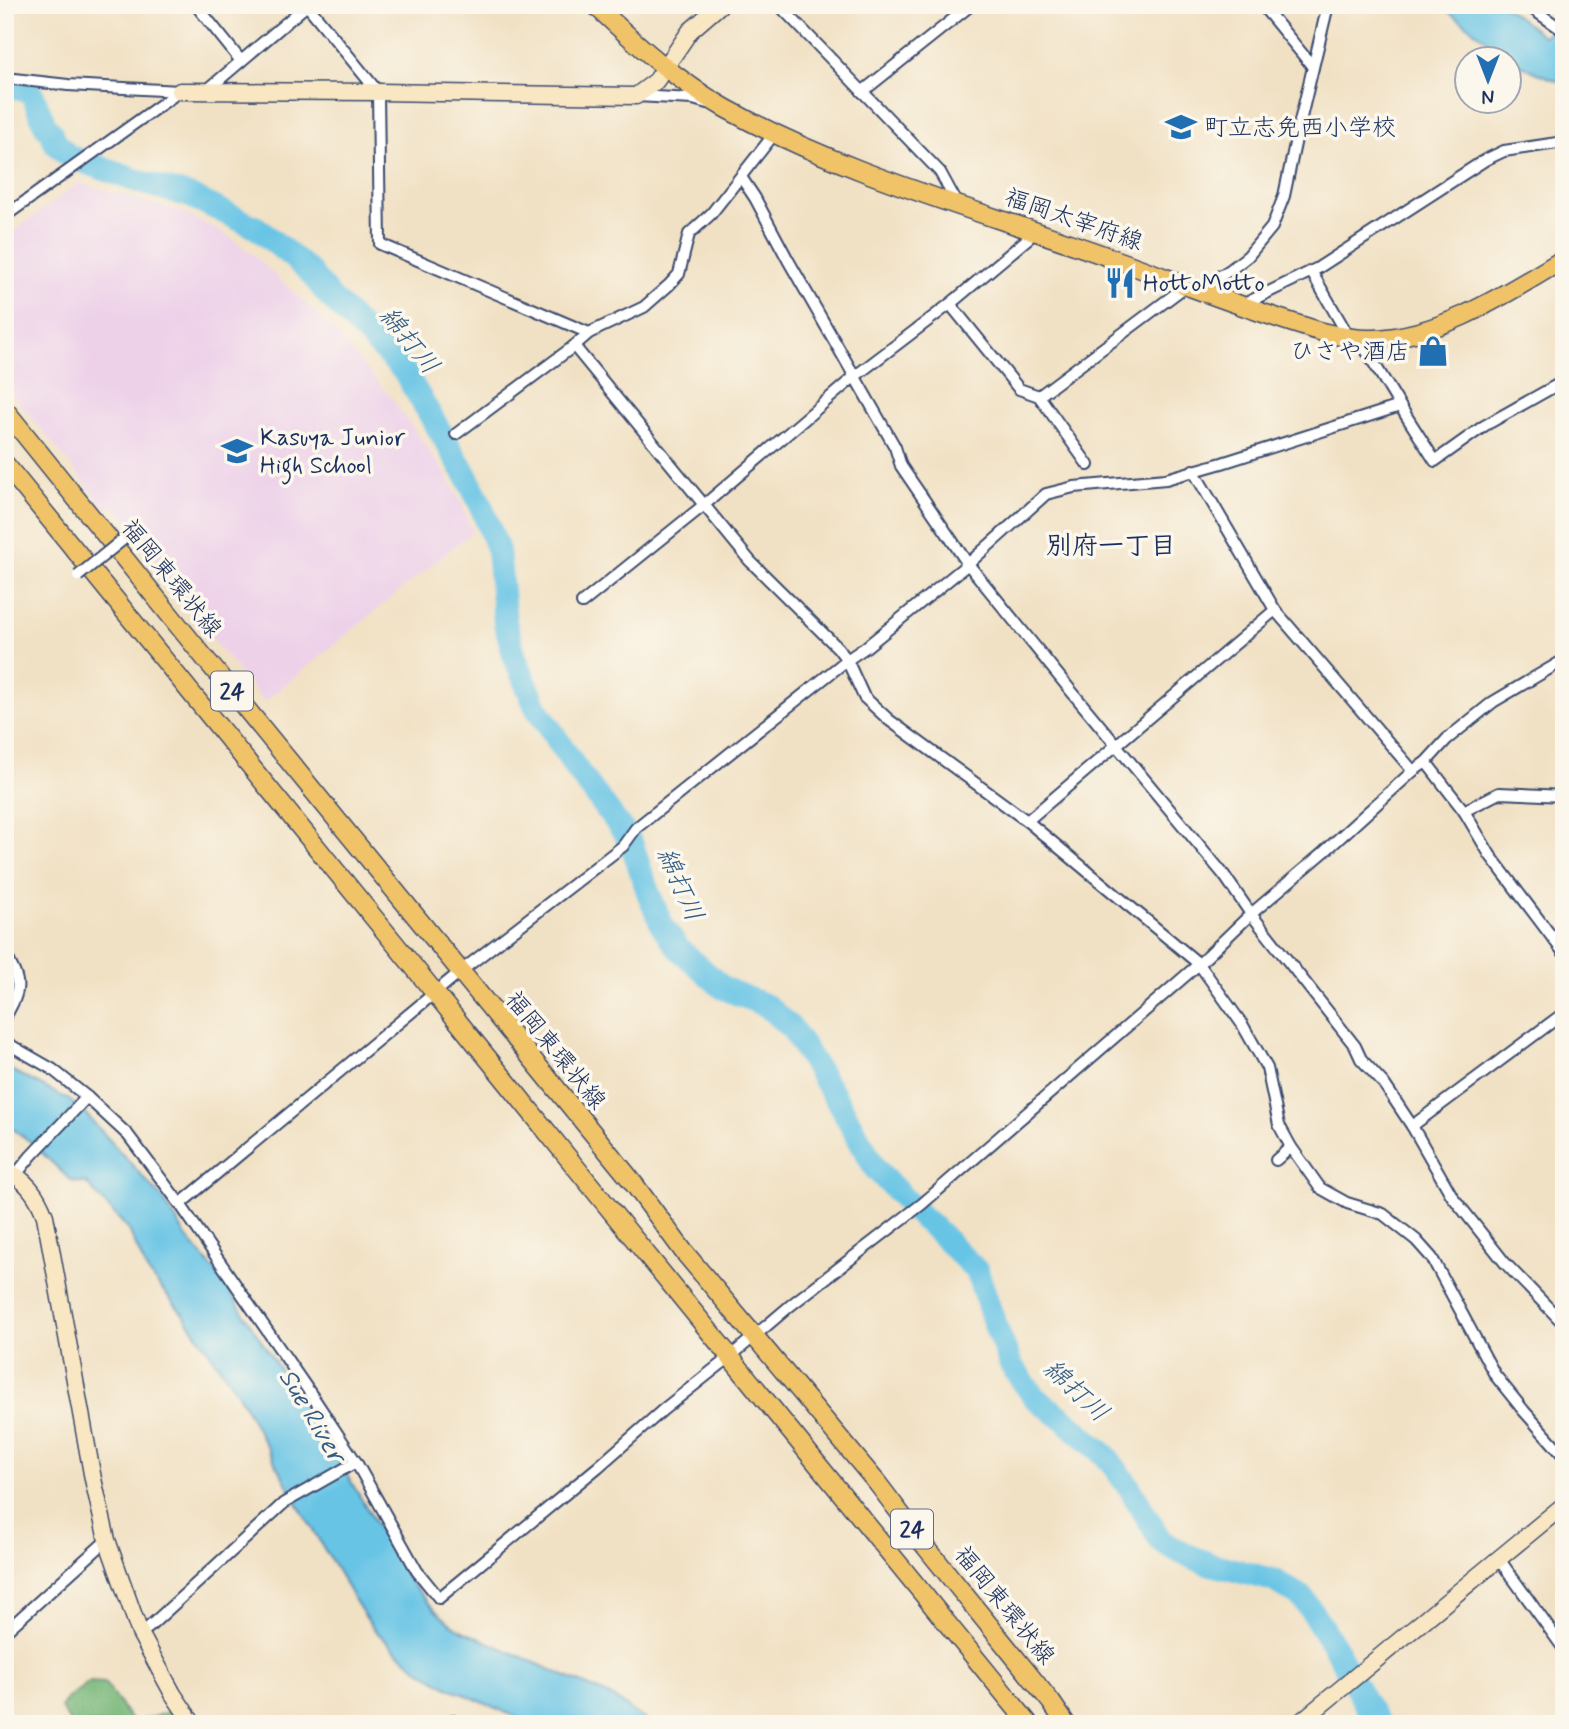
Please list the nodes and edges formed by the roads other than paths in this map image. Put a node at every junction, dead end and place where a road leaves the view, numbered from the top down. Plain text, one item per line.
1 (196, 5) edge
2 (307, 5) edge
3 (595, 5) edge
4 (720, 5) edge
5 (779, 5) edge
6 (971, 5) edge
7 (1262, 5) edge
8 (1328, 5) edge
9 (1527, 5) edge
10 (1564, 31) edge
11 (241, 61) junction
12 (1313, 67) junction
13 (666, 68) junction
14 (5, 78) edge
15 (180, 91) junction
16 (206, 91) junction
17 (378, 92) junction
18 (862, 92) junction
19 (636, 96) junction
20 (724, 107) junction
21 (775, 133) junction
22 (1564, 142) edge
23 (741, 177) junction
24 (958, 205) junction
25 (5, 216) edge
26 (1037, 231) junction
27 (1564, 259) edge
28 (1311, 271) junction
29 (1186, 286) junction
30 (1205, 292) junction
31 (950, 304) junction
32 (1242, 306) junction
33 (589, 332) junction
34 (1349, 337) junction
35 (574, 346) junction
36 (854, 377) junction
37 (1564, 381) edge
38 (1039, 396) junction
39 (1400, 406) junction
40 (5, 410) edge
41 (456, 434) dead end
42 (5, 464) edge
43 (1088, 465) dead end
44 (1193, 470) junction
45 (704, 505) junction
46 (131, 533) dead end
47 (968, 564) junction
48 (78, 576) dead end
49 (582, 603) dead end
50 (1275, 610) junction
51 (846, 660) junction
52 (1564, 660) edge
53 (1117, 746) junction
54 (1426, 762) junction
55 (1413, 771) junction
56 (1564, 796) edge
57 (1464, 811) junction
58 (1027, 821) junction
59 (1251, 914) junction
60 (1563, 950) edge
61 (5, 953) edge
62 (1199, 964) junction
63 (461, 971) junction
64 (435, 993) junction
65 (1564, 1013) edge
66 (5, 1017) edge
67 (5, 1042) edge
68 (84, 1099) junction
69 (1412, 1126) junction
70 (1292, 1147) junction
71 (1276, 1160) dead end
72 (11, 1172) edge
73 (5, 1188) edge
74 (180, 1204) junction
75 (1564, 1324) edge
76 (755, 1336) junction
77 (731, 1356) junction
78 (1564, 1456) edge
79 (356, 1462) junction
80 (1564, 1505) edge
81 (107, 1540) junction
82 (1499, 1559) junction
83 (7, 1627) edge
84 (140, 1633) junction
85 (1564, 1649) edge
86 (192, 1724) edge
87 (1030, 1724) edge
88 (1066, 1724) edge
89 (1298, 1724) edge

1 - 11 street
2 - 11 street
2 - 17 street
3 - 13 main road, 福岡太宰府線
4 - 13 street
5 - 18 street
6 - 18 street
7 - 12 street
8 - 12 street
9 - 10 street
11 - 16 street
12 - 30 street
13 - 19 street
13 - 20 main road, 福岡太宰府線
14 - 15 street
15 - 16 street
15 - 25 street
16 - 17 street
17 - 19 street
17 - 33 street
18 - 24 street
19 - 20 street
20 - 21 main road, 福岡太宰府線
21 - 23 street
21 - 24 main road, 福岡太宰府線
22 - 28 street
23 - 33 street
23 - 36 street
24 - 26 main road, 福岡太宰府線
26 - 29 main road, 福岡太宰府線
26 - 31 street
27 - 34 main road, 福岡太宰府線
28 - 32 street
28 - 34 street
29 - 30 main road, 福岡太宰府線
29 - 38 street
30 - 32 main road, 福岡太宰府線
31 - 36 street
31 - 38 street
32 - 34 main road, 福岡太宰府線
33 - 35 street
34 - 39 street
35 - 41 street
35 - 45 street
36 - 45 street
36 - 47 street
37 - 39 street
38 - 43 street
39 - 44 street
40 - 63 main road, 福岡東環状線 / 24
42 - 64 main road, 24
44 - 47 street
44 - 50 street
45 - 49 street
45 - 51 street
46 - 48 street, bridge
47 - 51 street
47 - 53 street
50 - 53 street
50 - 55 street
51 - 58 street
51 - 63 street
52 - 54 street
53 - 58 street
53 - 59 street
54 - 55 street
54 - 57 street
55 - 59 street
56 - 57 street
57 - 60 street
58 - 62 street
59 - 62 street
59 - 69 street
61 - 66 street
62 - 70 street
62 - 76 street
63 - 64 street
63 - 76 main road, 福岡東環状線 / 24
64 - 74 street
64 - 77 main road, 24
65 - 69 street
67 - 68 street
68 - 72 street
68 - 74 street
69 - 75 street
70 - 71 street
70 - 78 street
72 - 73 street
72 - 81 street
74 - 79 street
76 - 77 street
76 - 88 main road, 福岡東環状線 / 24
77 - 79 street
77 - 87 main road, 24
79 - 84 street
80 - 82 street
81 - 83 street
81 - 84 street
82 - 85 street
82 - 89 street
84 - 86 street

